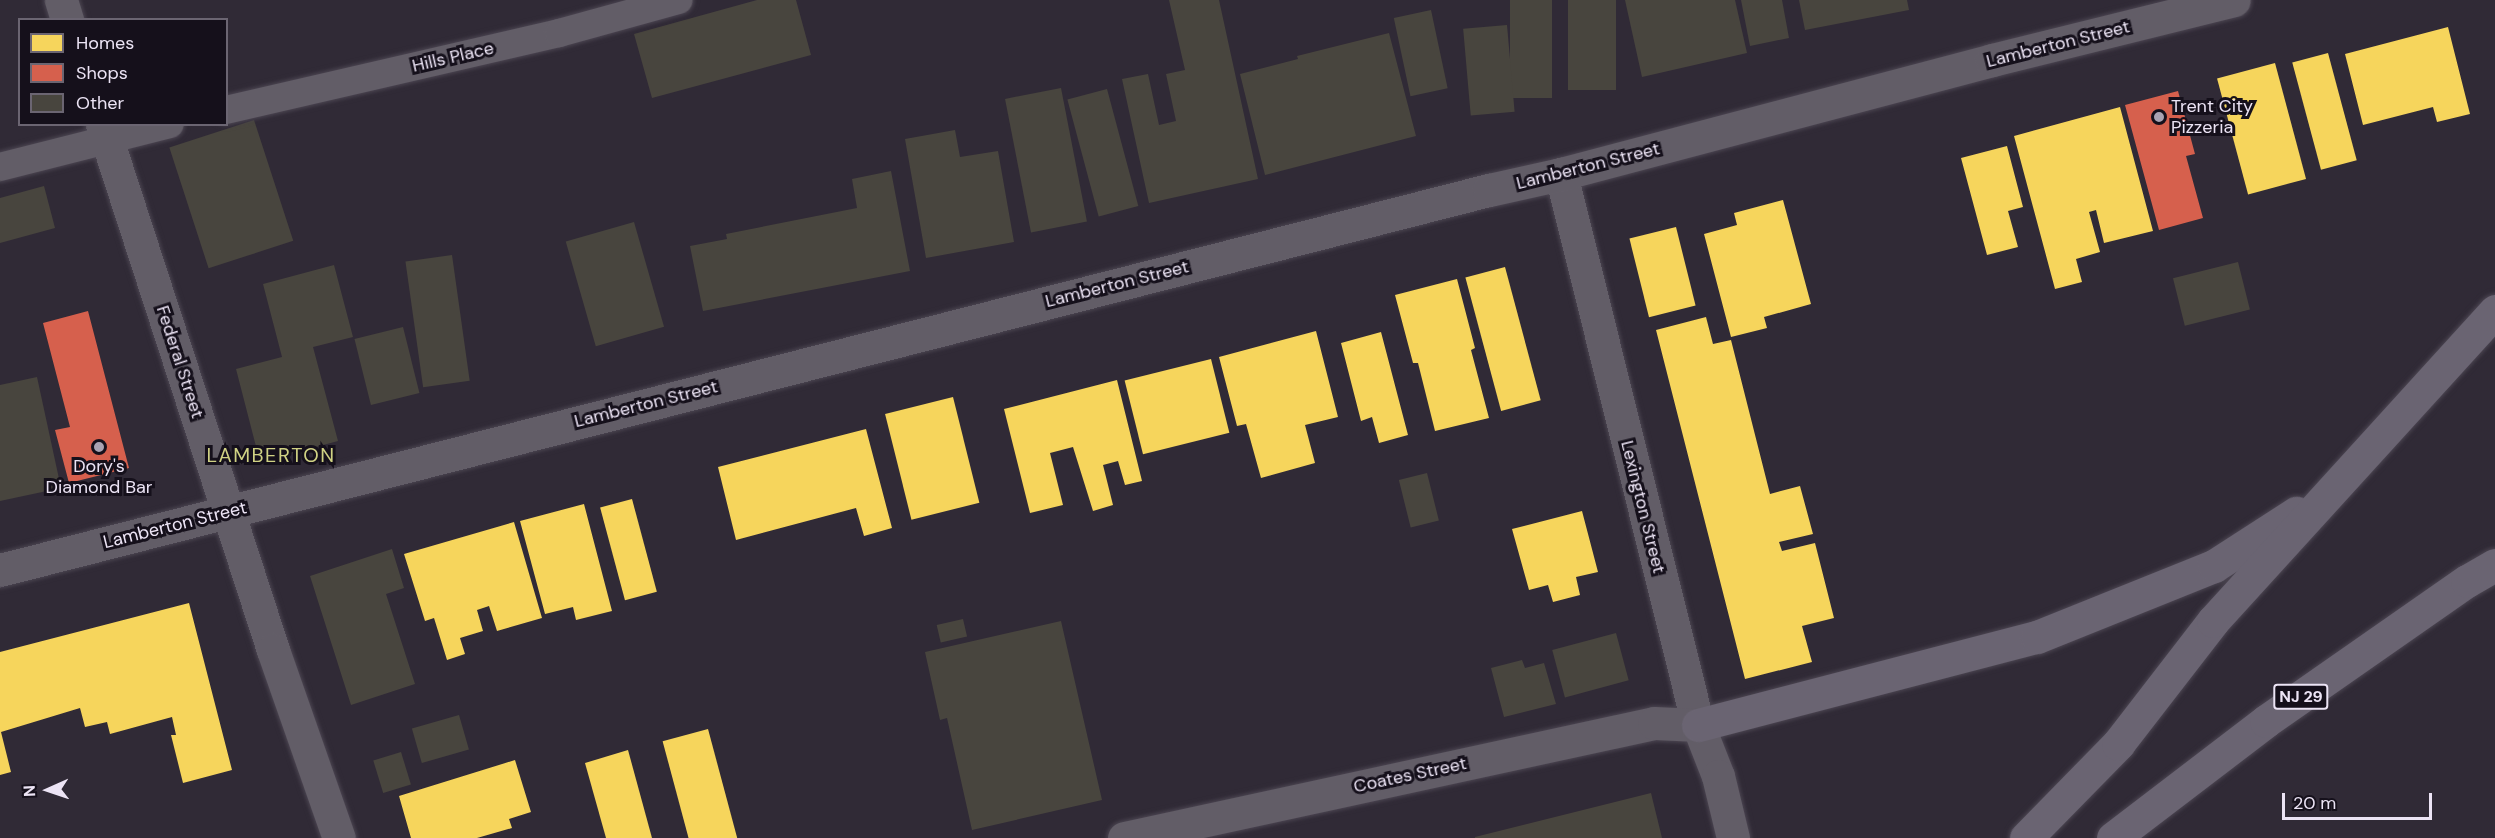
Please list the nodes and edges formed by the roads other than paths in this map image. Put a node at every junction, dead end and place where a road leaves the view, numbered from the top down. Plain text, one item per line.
1 (61, 0) edge
2 (679, 0) edge
3 (2234, 0) edge
4 (66, 18) edge
5 (228, 110) edge
6 (154, 126) edge
7 (105, 132) edge
8 (0, 167) edge
9 (1561, 174) junction
10 (2495, 310) edge
11 (2336, 488) junction
12 (230, 510) junction
13 (2495, 566) edge
14 (0, 570) edge
15 (1698, 725) junction
16 (339, 838) edge
17 (1124, 838) edge
18 (1733, 838) edge
19 (2026, 838) edge
20 (2113, 838) edge

1 - 4 street
2 - 5 lane, Hills Place
3 - 9 street, Lamberton Street
6 - 7 lane
7 - 8 lane
7 - 12 street, Federal Street
9 - 12 street, Lamberton Street
9 - 15 street, Lexington Street
10 - 11 highway
11 - 15 highway
11 - 19 highway
12 - 14 street, Lamberton Street
12 - 16 street, Federal Street
13 - 20 highway, NJ 29
15 - 17 street, Coates Street
15 - 18 street, Lexington Street

